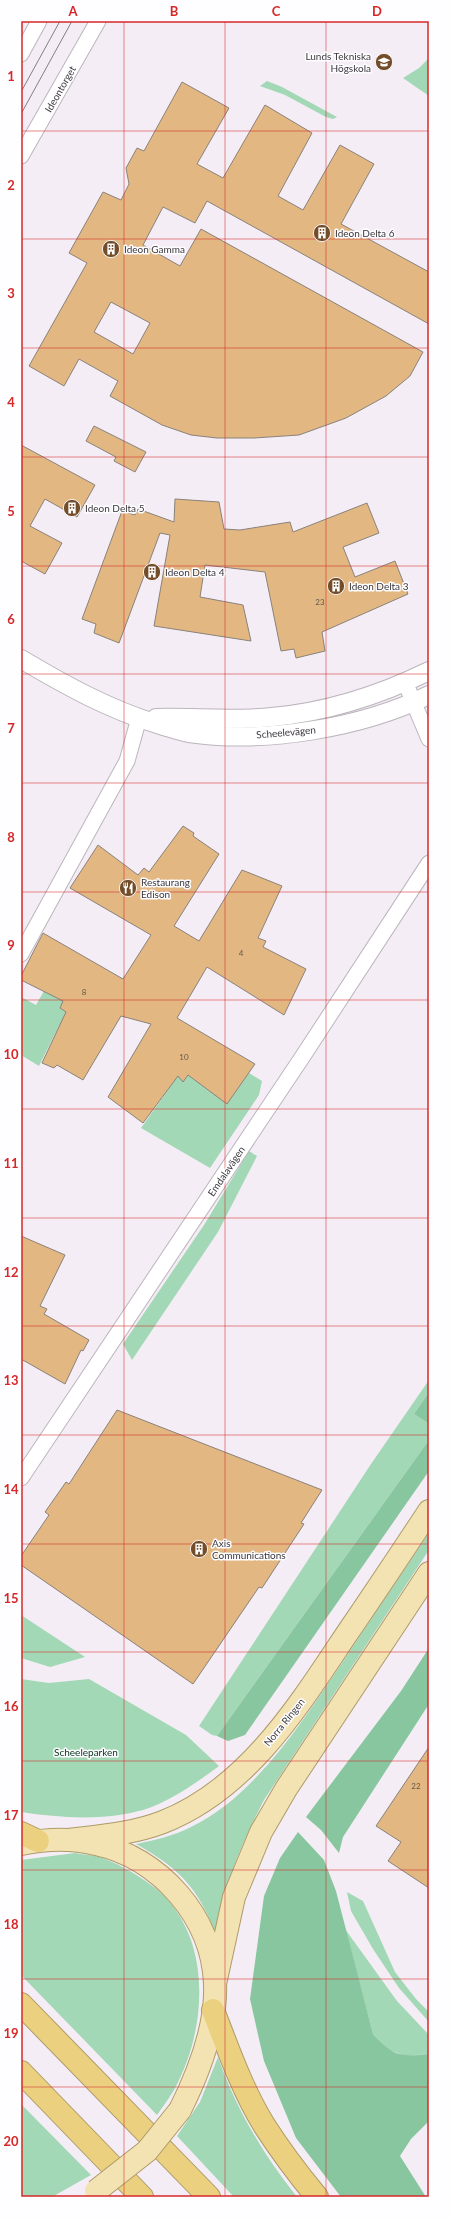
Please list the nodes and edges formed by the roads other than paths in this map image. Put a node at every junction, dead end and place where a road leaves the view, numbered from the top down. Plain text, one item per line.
1 (39, 21) edge
2 (98, 21) edge
3 (21, 54) edge
4 (21, 156) edge
5 (21, 659) edge
6 (429, 671) edge
7 (405, 682) junction
8 (422, 698) edge
9 (139, 718) junction
10 (429, 739) edge
11 (429, 863) edge
12 (21, 954) edge
13 (21, 1478) edge
14 (429, 1511) edge
15 (429, 1573) edge
16 (27, 1839) edge
17 (68, 1840) junction
18 (215, 1984) junction
19 (21, 2004) edge
20 (213, 2010) junction
21 (21, 2073) edge
22 (91, 2194) edge
23 (142, 2197) edge
24 (208, 2197) edge
25 (317, 2197) edge

1 - 3 street
2 - 4 street, Ideontorget
5 - 9 street, Scheelevägen
6 - 7 street, Scheelevägen
7 - 8 street
7 - 9 street, Scheelevägen
8 - 9 street, Scheelevägen
8 - 10 street
9 - 12 street
11 - 13 street, Emdalavägen
14 - 17 main road, Norra Ringen
15 - 18 main road
16 - 17 main road
17 - 18 main road
18 - 20 main road
19 - 24 highway
20 - 22 main road, bridge
20 - 25 highway
21 - 23 highway

